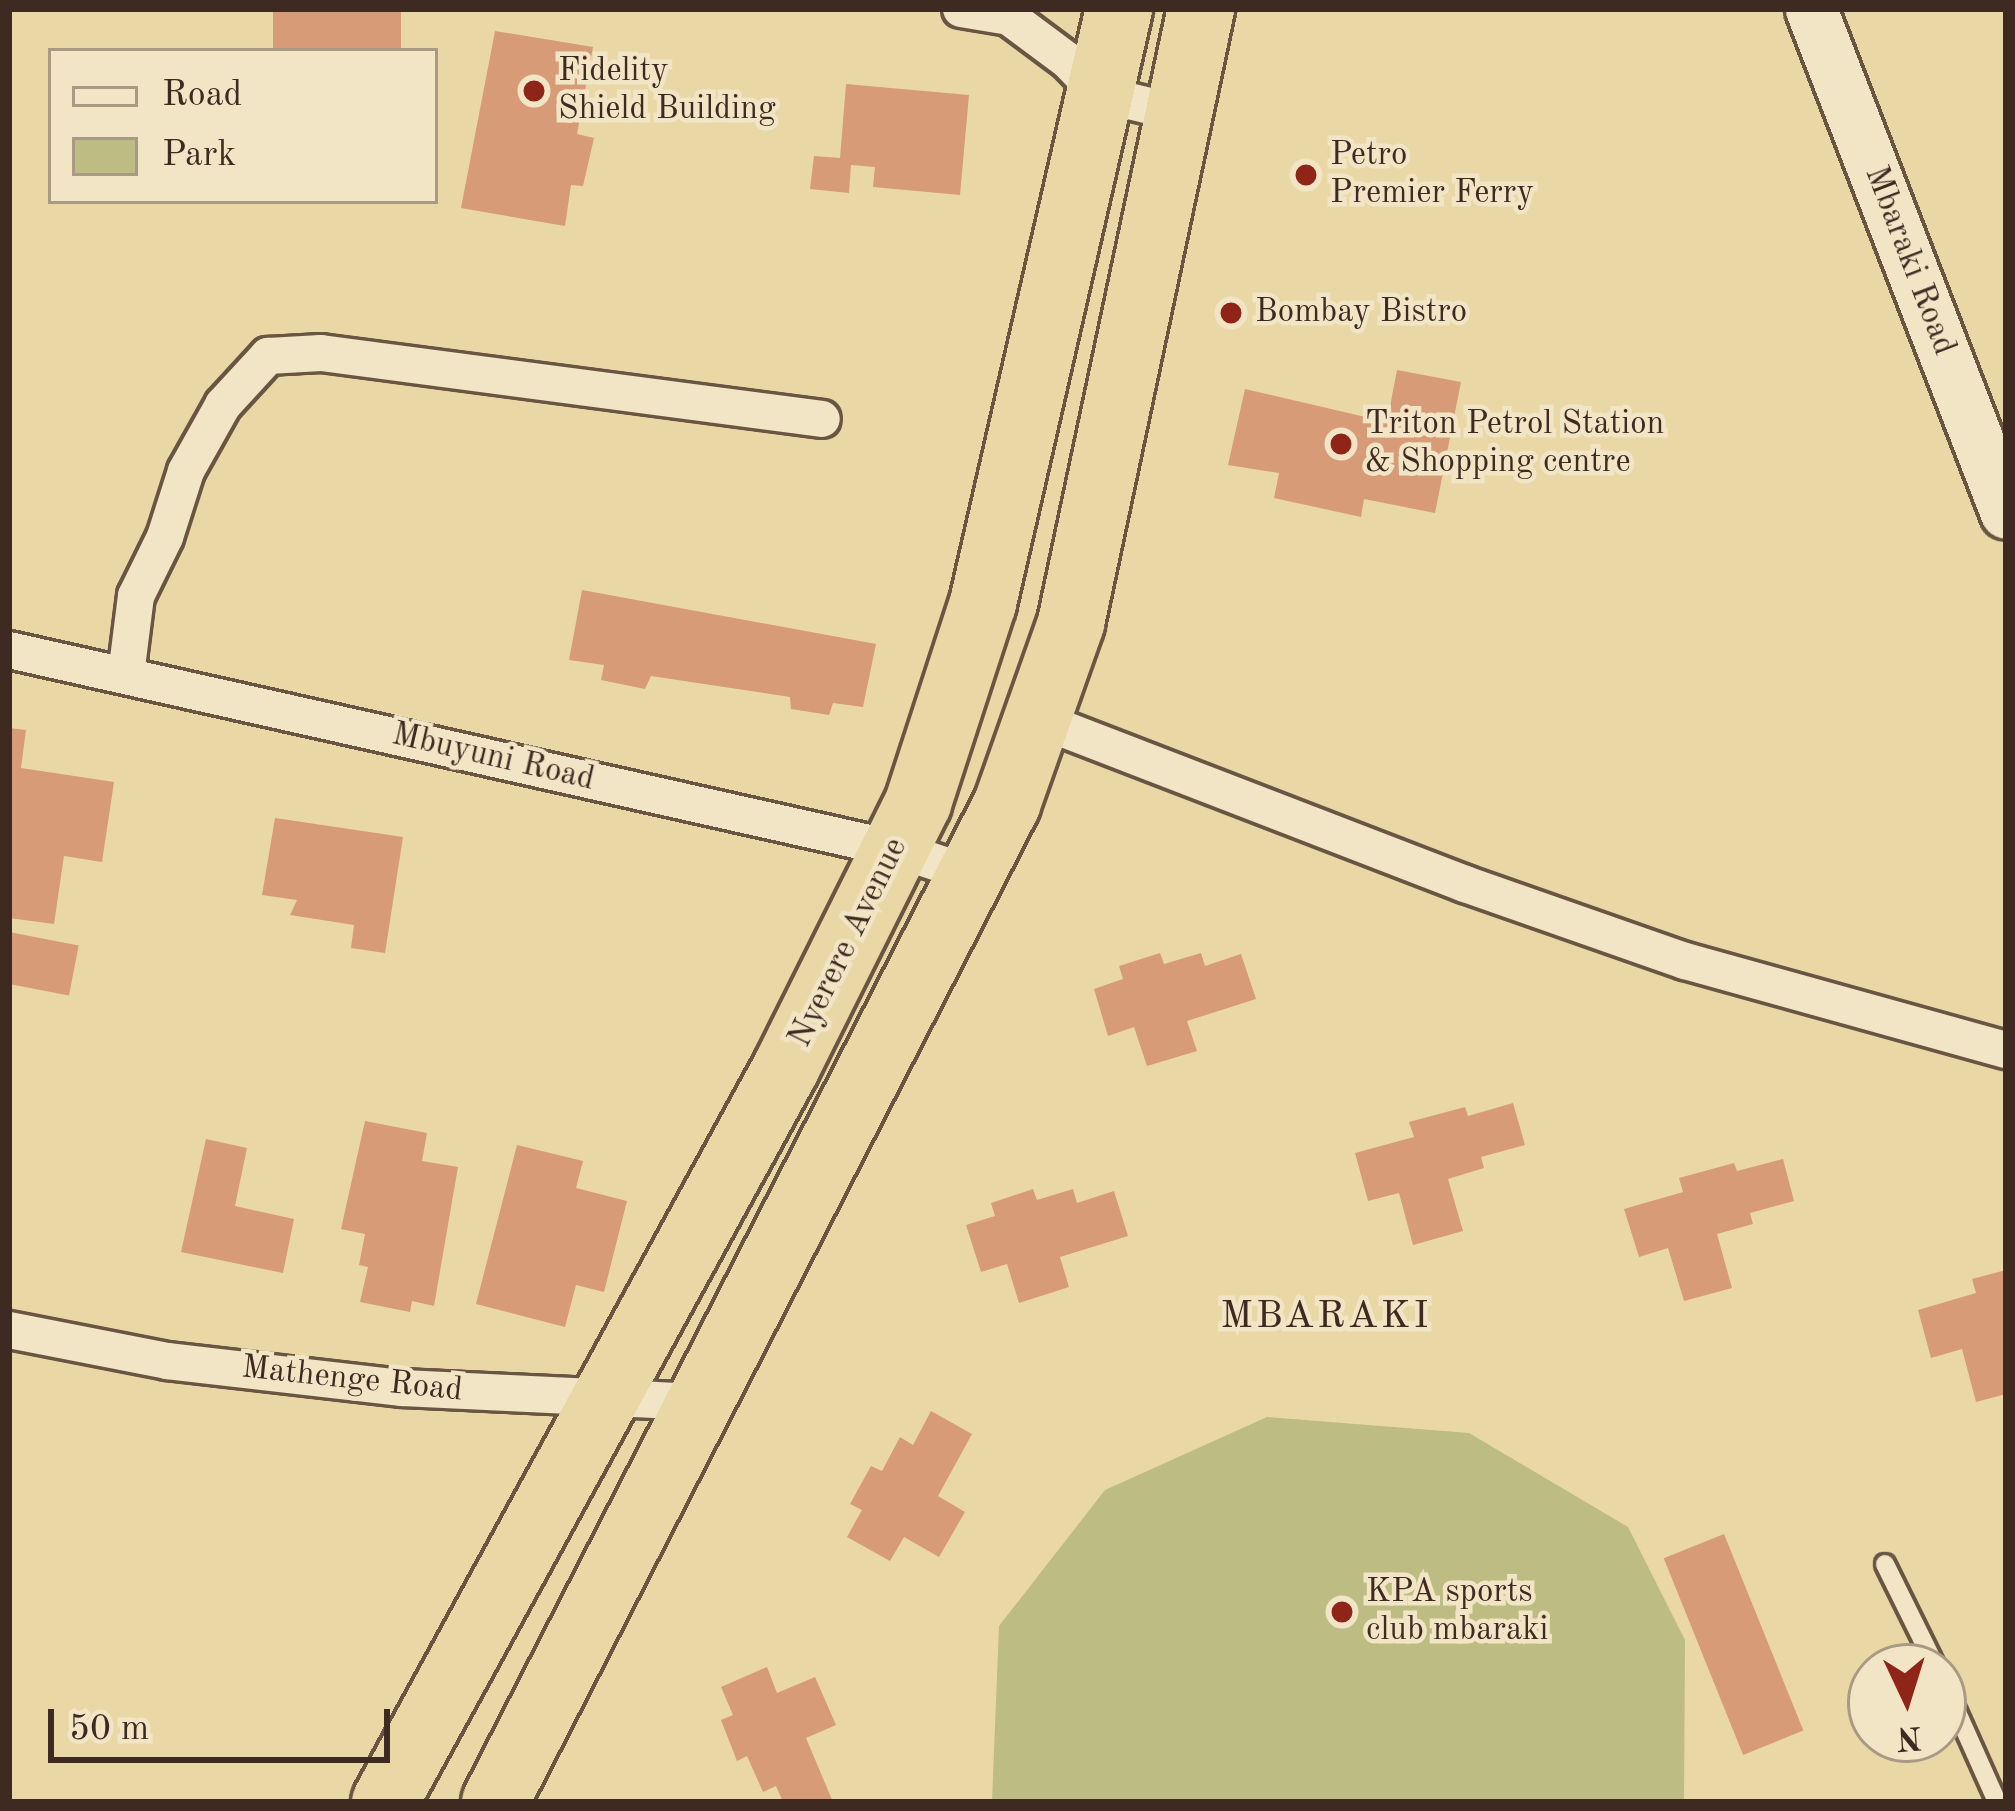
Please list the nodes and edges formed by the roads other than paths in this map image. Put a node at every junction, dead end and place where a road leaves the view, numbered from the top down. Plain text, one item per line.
1 (961, 9) edge
2 (1119, 9) edge
3 (1201, 9) edge
4 (1811, 9) edge
5 (1022, 13) edge
6 (1100, 94) junction
7 (1179, 113) junction
8 (822, 419) dead end
9 (2006, 513) edge
10 (982, 603) junction
11 (1071, 623) junction
12 (9, 650) edge
13 (126, 675) junction
14 (1040, 720) junction
15 (896, 849) junction
16 (974, 875) junction
17 (2006, 1050) edge
18 (9, 1330) edge
19 (606, 1398) junction
20 (698, 1402) junction
21 (548, 1504) junction
22 (1885, 1564) dead end
23 (1924, 1643) edge
24 (1967, 1735) edge
25 (385, 1802) edge
26 (437, 1802) edge
27 (495, 1802) edge
28 (1997, 1802) edge

1 - 5 street
2 - 6 highway, Nyerere Avenue
3 - 7 highway
4 - 9 main road, Mbaraki Road
5 - 6 street
6 - 7 street
6 - 10 highway, Nyerere Avenue
7 - 11 highway
8 - 13 street
10 - 11 highway
10 - 15 highway, Nyerere Avenue
11 - 14 highway
12 - 13 street, Mbuyuni Road
13 - 15 street, Mbuyuni Road
14 - 16 highway
14 - 17 street
15 - 16 street, Mbuyuni Road
15 - 19 highway, Nyerere Avenue
16 - 20 highway
18 - 19 street, Mathenge Road
19 - 20 street, Mathenge Road
19 - 21 highway, Nyerere Avenue
20 - 27 highway
21 - 25 highway, Nyerere Avenue
21 - 26 highway
22 - 23 lane
24 - 28 lane

